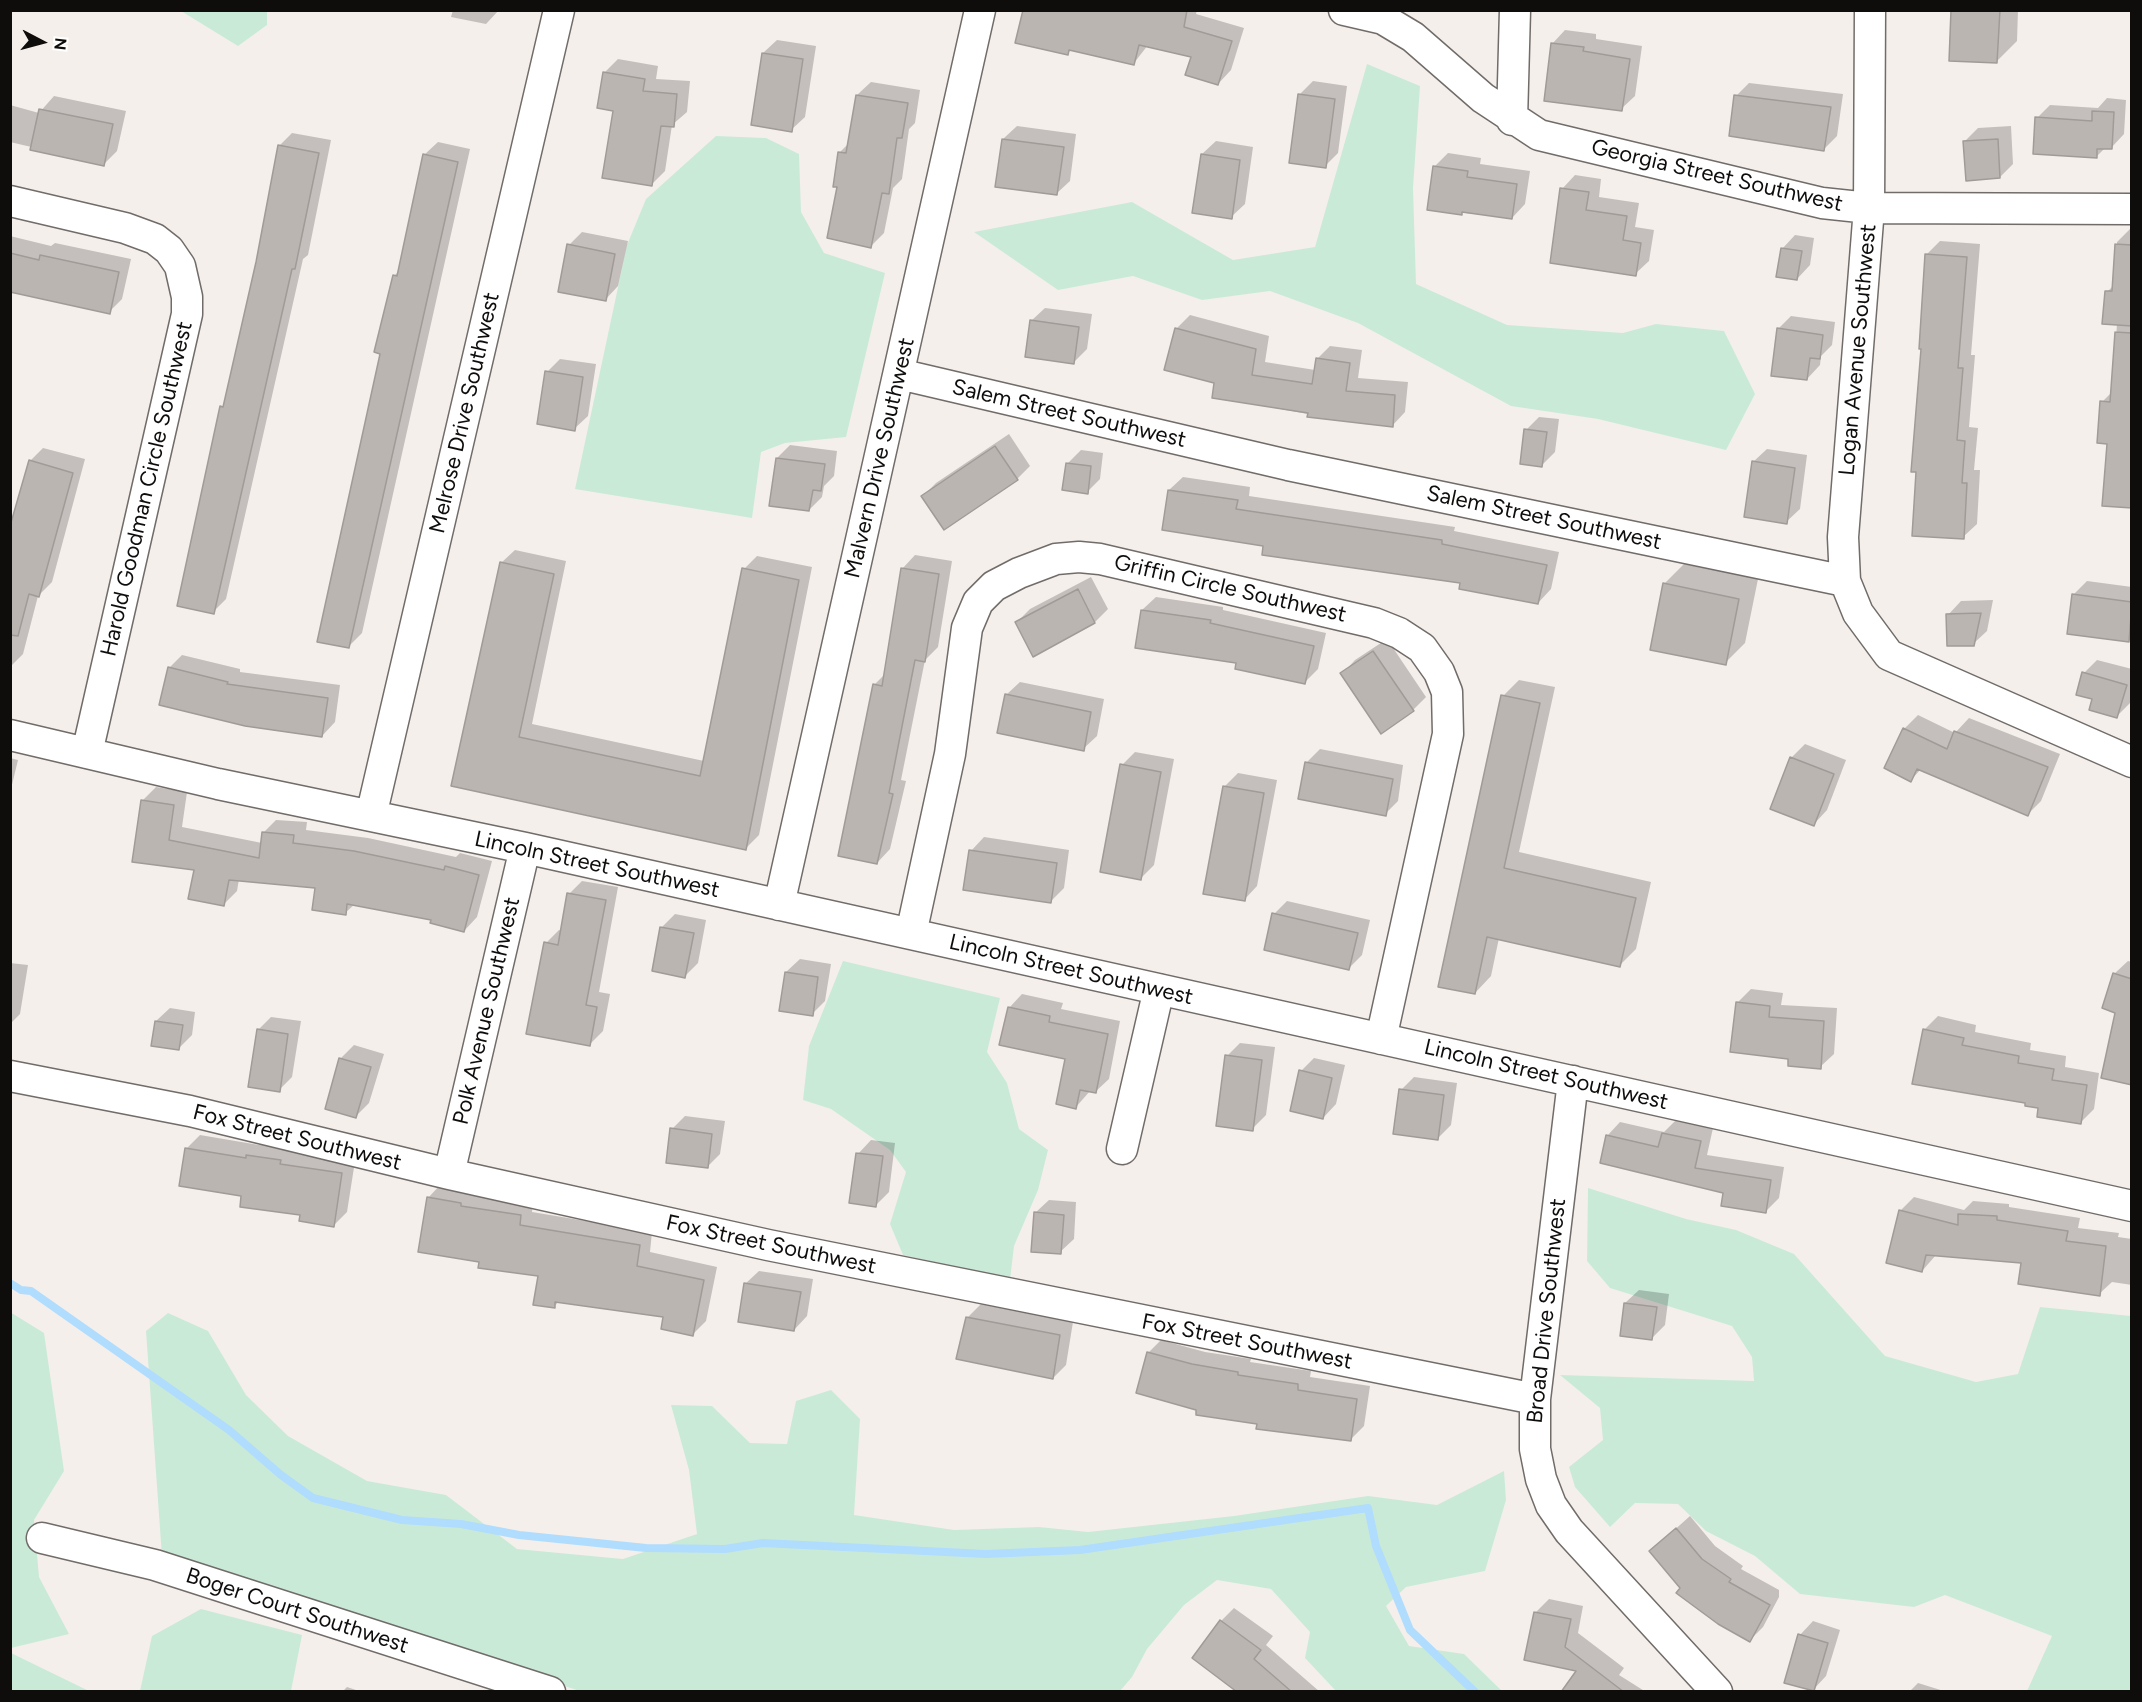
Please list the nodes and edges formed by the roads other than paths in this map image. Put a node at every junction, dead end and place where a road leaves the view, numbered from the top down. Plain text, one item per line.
1 (559, 10) edge
2 (980, 10) edge
3 (1344, 10) edge
4 (1515, 10) edge
5 (1870, 10) edge
6 (1512, 120) junction
7 (10, 201) edge
8 (1869, 208) junction
9 (2132, 210) edge
10 (899, 375) junction
11 (1845, 581) junction
12 (10, 735) edge
13 (87, 753) junction
14 (2132, 762) edge
15 (372, 816) junction
16 (525, 848) junction
17 (779, 905) junction
18 (910, 934) junction
19 (1159, 989) junction
20 (1381, 1039) junction
21 (10, 1076) edge
22 (1573, 1081) junction
23 (1122, 1149) dead end
24 (449, 1174) junction
25 (2132, 1206) edge
26 (1535, 1399) junction
27 (42, 1538) dead end
28 (550, 1692) edge
29 (1716, 1692) edge

1 - 15 street, Melrose Drive Southwest
2 - 10 street, Malvern Drive Southwest
3 - 6 street, Georgia Street Southwest
4 - 6 street
5 - 8 street, Logan Avenue Southwest
6 - 8 street, Georgia Street Southwest
7 - 13 street, Harold Goodman Circle Southwest
8 - 9 street, Georgia Street Southwest
8 - 11 street, Logan Avenue Southwest
10 - 11 street, Salem Street Southwest
10 - 17 street, Malvern Drive Southwest
11 - 14 street
12 - 13 street, Lincoln Street Southwest
13 - 15 street, Lincoln Street Southwest
15 - 16 street, Lincoln Street Southwest
16 - 17 street, Lincoln Street Southwest
16 - 24 street, Polk Avenue Southwest
17 - 18 street, Lincoln Street Southwest
18 - 19 street, Lincoln Street Southwest
18 - 20 street, Griffin Circle Southwest
19 - 20 street, Lincoln Street Southwest
19 - 23 street
20 - 22 street, Lincoln Street Southwest
21 - 24 street, Fox Street Southwest
22 - 25 street, Lincoln Street Southwest
22 - 26 street, Broad Drive Southwest
24 - 26 street, Fox Street Southwest
26 - 29 street, Broad Drive Southwest
27 - 28 street, Boger Court Southwest

